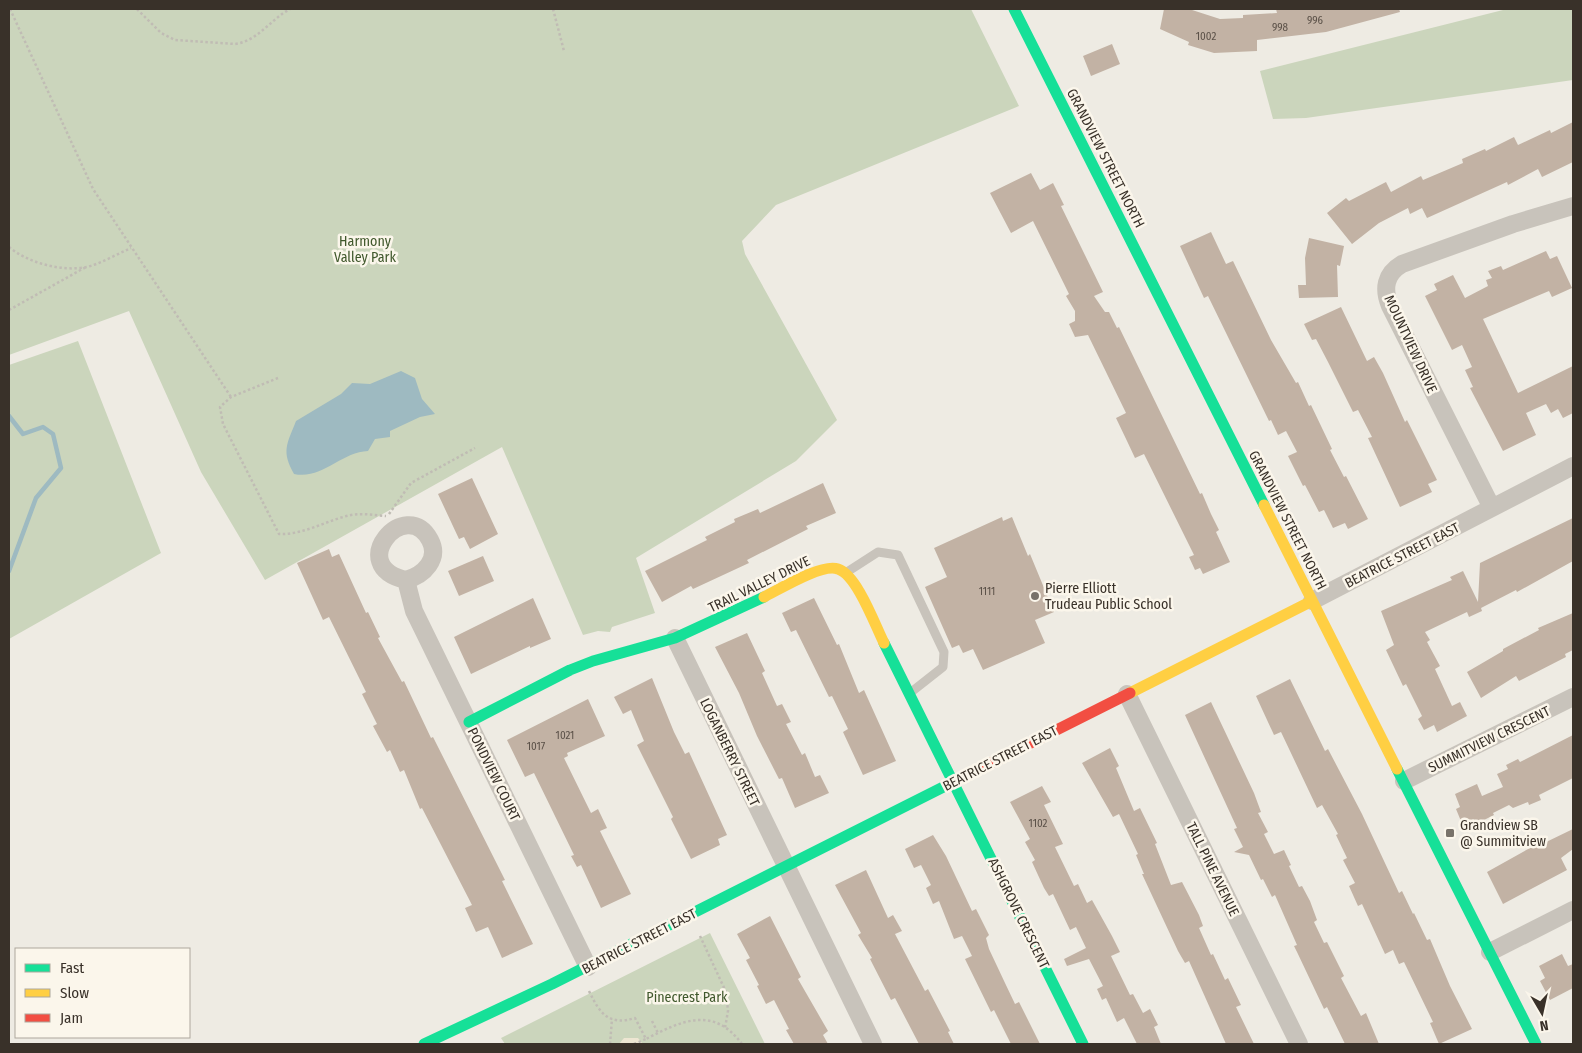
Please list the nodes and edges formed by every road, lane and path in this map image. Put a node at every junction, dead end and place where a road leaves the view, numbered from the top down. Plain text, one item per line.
1 (10, 9) edge
2 (137, 9) edge
3 (290, 9) edge
4 (553, 9) edge
5 (1014, 9) edge
6 (564, 51) dead end
7 (1573, 206) edge
8 (9, 247) edge
9 (132, 248) junction
10 (88, 266) junction
11 (9, 310) edge
12 (278, 378) dead end
13 (231, 397) junction
14 (476, 448) dead end
15 (1573, 466) edge
16 (1492, 508) junction
17 (846, 573) junction
18 (406, 580) dead end
19 (1312, 601) junction
20 (675, 638) junction
21 (1127, 694) junction
22 (908, 695) junction
23 (1573, 697) edge
24 (468, 722) junction
25 (1404, 781) junction
26 (952, 782) junction
27 (785, 867) junction
28 (1573, 910) edge
29 (700, 936) dead end
30 (1490, 952) junction
31 (588, 966) junction
32 (589, 992) dead end
33 (612, 1019) junction
34 (652, 1021) dead end
35 (725, 1028) junction
36 (658, 1033) junction
37 (646, 1038) junction
38 (424, 1044) edge
39 (610, 1044) edge
40 (634, 1044) edge
41 (742, 1044) edge
42 (872, 1044) edge
43 (1083, 1044) edge
44 (1299, 1044) edge
45 (1536, 1044) edge

1 - 9 path
2 - 3 path
4 - 6 path
5 - 19 street, GRANDVIEW STREET NORTH
7 - 16 street, MOUNTVIEW DRIVE
8 - 10 path
9 - 10 path
9 - 13 path
10 - 11 path
12 - 13 path
13 - 14 path
15 - 16 street, BEATRICE STREET EAST
16 - 19 street, BEATRICE STREET EAST
17 - 20 street, TRAIL VALLEY DRIVE
17 - 22 street
17 - 22 lane
18 - 24 street, PONDVIEW COURT
19 - 21 street, BEATRICE STREET EAST
19 - 25 street, GRANDVIEW STREET NORTH
20 - 24 street, TRAIL VALLEY DRIVE
20 - 27 street, LOGANBERRY STREET
21 - 26 street, BEATRICE STREET EAST
21 - 44 street, TALL PINE AVENUE
22 - 26 street
23 - 25 street, SUMMITVIEW CRESCENT
24 - 31 street, PONDVIEW COURT
25 - 30 street, GRANDVIEW STREET NORTH
26 - 27 street, BEATRICE STREET EAST
26 - 43 street, ASHGROVE CRESCENT
27 - 31 street, BEATRICE STREET EAST
27 - 42 street
28 - 30 street
29 - 35 path
30 - 45 street, GRANDVIEW STREET NORTH
31 - 38 street, BEATRICE STREET EAST
32 - 33 path
33 - 37 path
33 - 39 path
34 - 36 path
35 - 36 path
35 - 41 path
36 - 37 path
37 - 40 path

